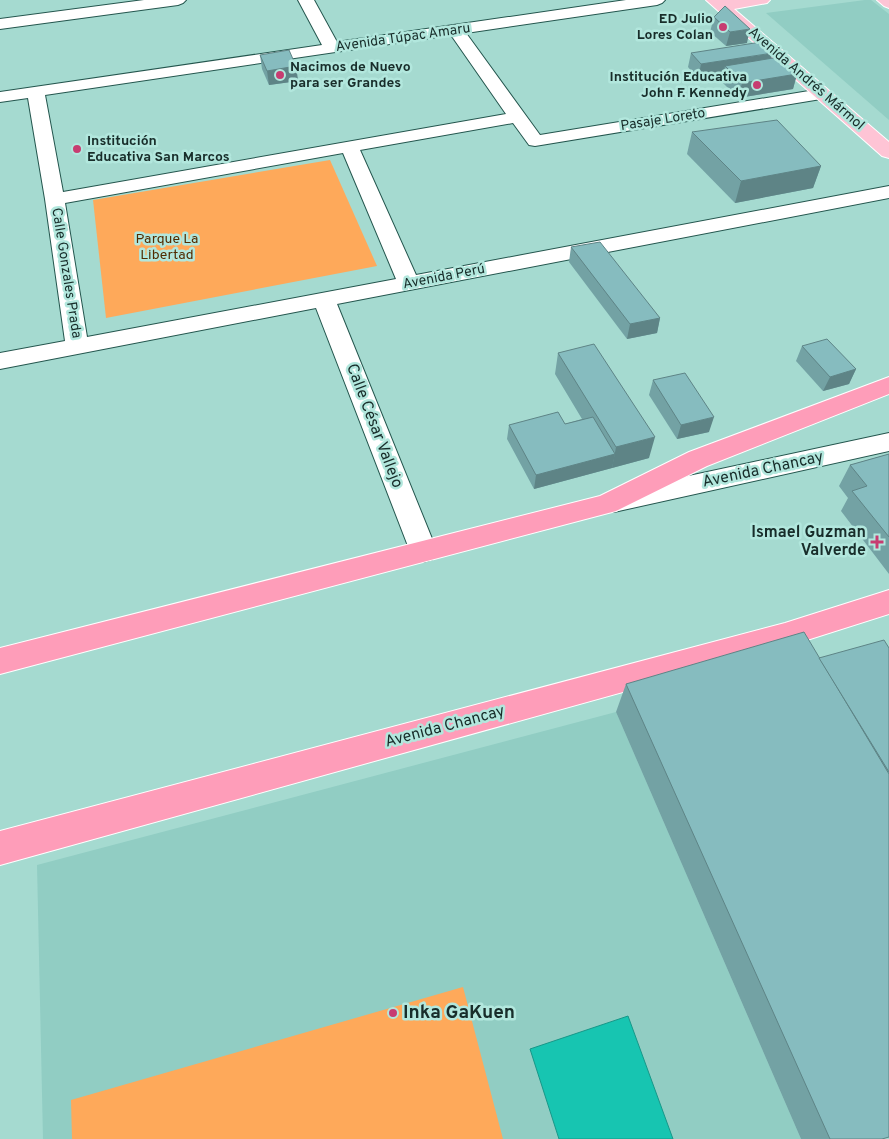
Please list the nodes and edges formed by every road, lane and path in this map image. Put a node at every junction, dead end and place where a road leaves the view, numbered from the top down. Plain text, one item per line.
1 (178, 0) edge
2 (306, 0) edge
3 (657, 0) edge
4 (762, 0) edge
5 (885, 0) edge
6 (718, 3) edge
7 (889, 3) edge
8 (124, 4) edge
9 (0, 24) edge
10 (456, 30) junction
11 (332, 49) junction
12 (36, 92) junction
13 (821, 94) junction
14 (0, 97) edge
15 (517, 117) junction
16 (349, 147) junction
17 (889, 152) edge
18 (889, 192) edge
19 (55, 199) junction
20 (409, 283) junction
21 (324, 300) junction
22 (77, 346) junction
23 (0, 361) edge
24 (889, 385) edge
25 (889, 442) edge
26 (607, 504) junction
27 (423, 551) junction
28 (889, 602) edge
29 (0, 661) edge
30 (0, 848) edge

1 - 8 street
2 - 11 street
3 - 10 street, Avenida Túpac Amaru
4 - 6 main road
5 - 7 main road
6 - 13 main road, Avenida Andrés Mármol
8 - 9 street
10 - 11 street, Avenida Túpac Amaru
10 - 15 street
11 - 12 street, Avenida Túpac Amaru
12 - 14 street, Avenida Túpac Amaru
12 - 19 street, Calle Gonzales Prada
13 - 15 street, Pasaje Loreto
13 - 17 main road, Avenida Andrés Mármol
15 - 16 street
16 - 19 street
16 - 20 street
18 - 20 street, Avenida Perú
19 - 22 street, Calle Gonzales Prada
20 - 21 street, Avenida Perú
21 - 22 street, Avenida Perú
21 - 27 street, Calle César Vallejo
22 - 23 street, Avenida Perú
24 - 26 highway, Avenida Chancay
25 - 26 street, Avenida Chancay
26 - 27 highway, Avenida Chancay
27 - 29 highway, Avenida Chancay
28 - 30 highway, Avenida Chancay

